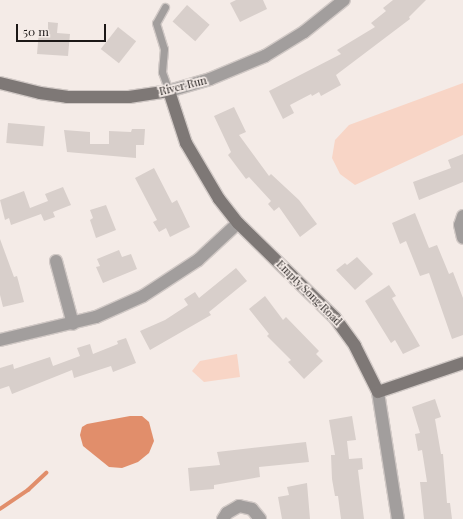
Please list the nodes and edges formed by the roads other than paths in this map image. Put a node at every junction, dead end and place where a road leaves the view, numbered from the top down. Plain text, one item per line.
1 (344, 0) edge
2 (165, 7) dead end
3 (0, 83) edge
4 (169, 91) junction
5 (463, 216) edge
6 (238, 223) junction
7 (463, 238) edge
8 (56, 261) dead end
9 (73, 324) junction
10 (0, 340) edge
11 (463, 362) edge
12 (378, 392) junction
13 (223, 519) edge
14 (260, 519) edge
15 (398, 519) edge

1 - 4 street, River Run
2 - 4 lane
3 - 4 street, River Run
4 - 6 street, Empty Song Road
5 - 7 street
6 - 9 street
6 - 12 street, Empty Song Road
8 - 9 street
9 - 10 street
11 - 12 street
12 - 15 street, Empty Song Road
13 - 14 street

